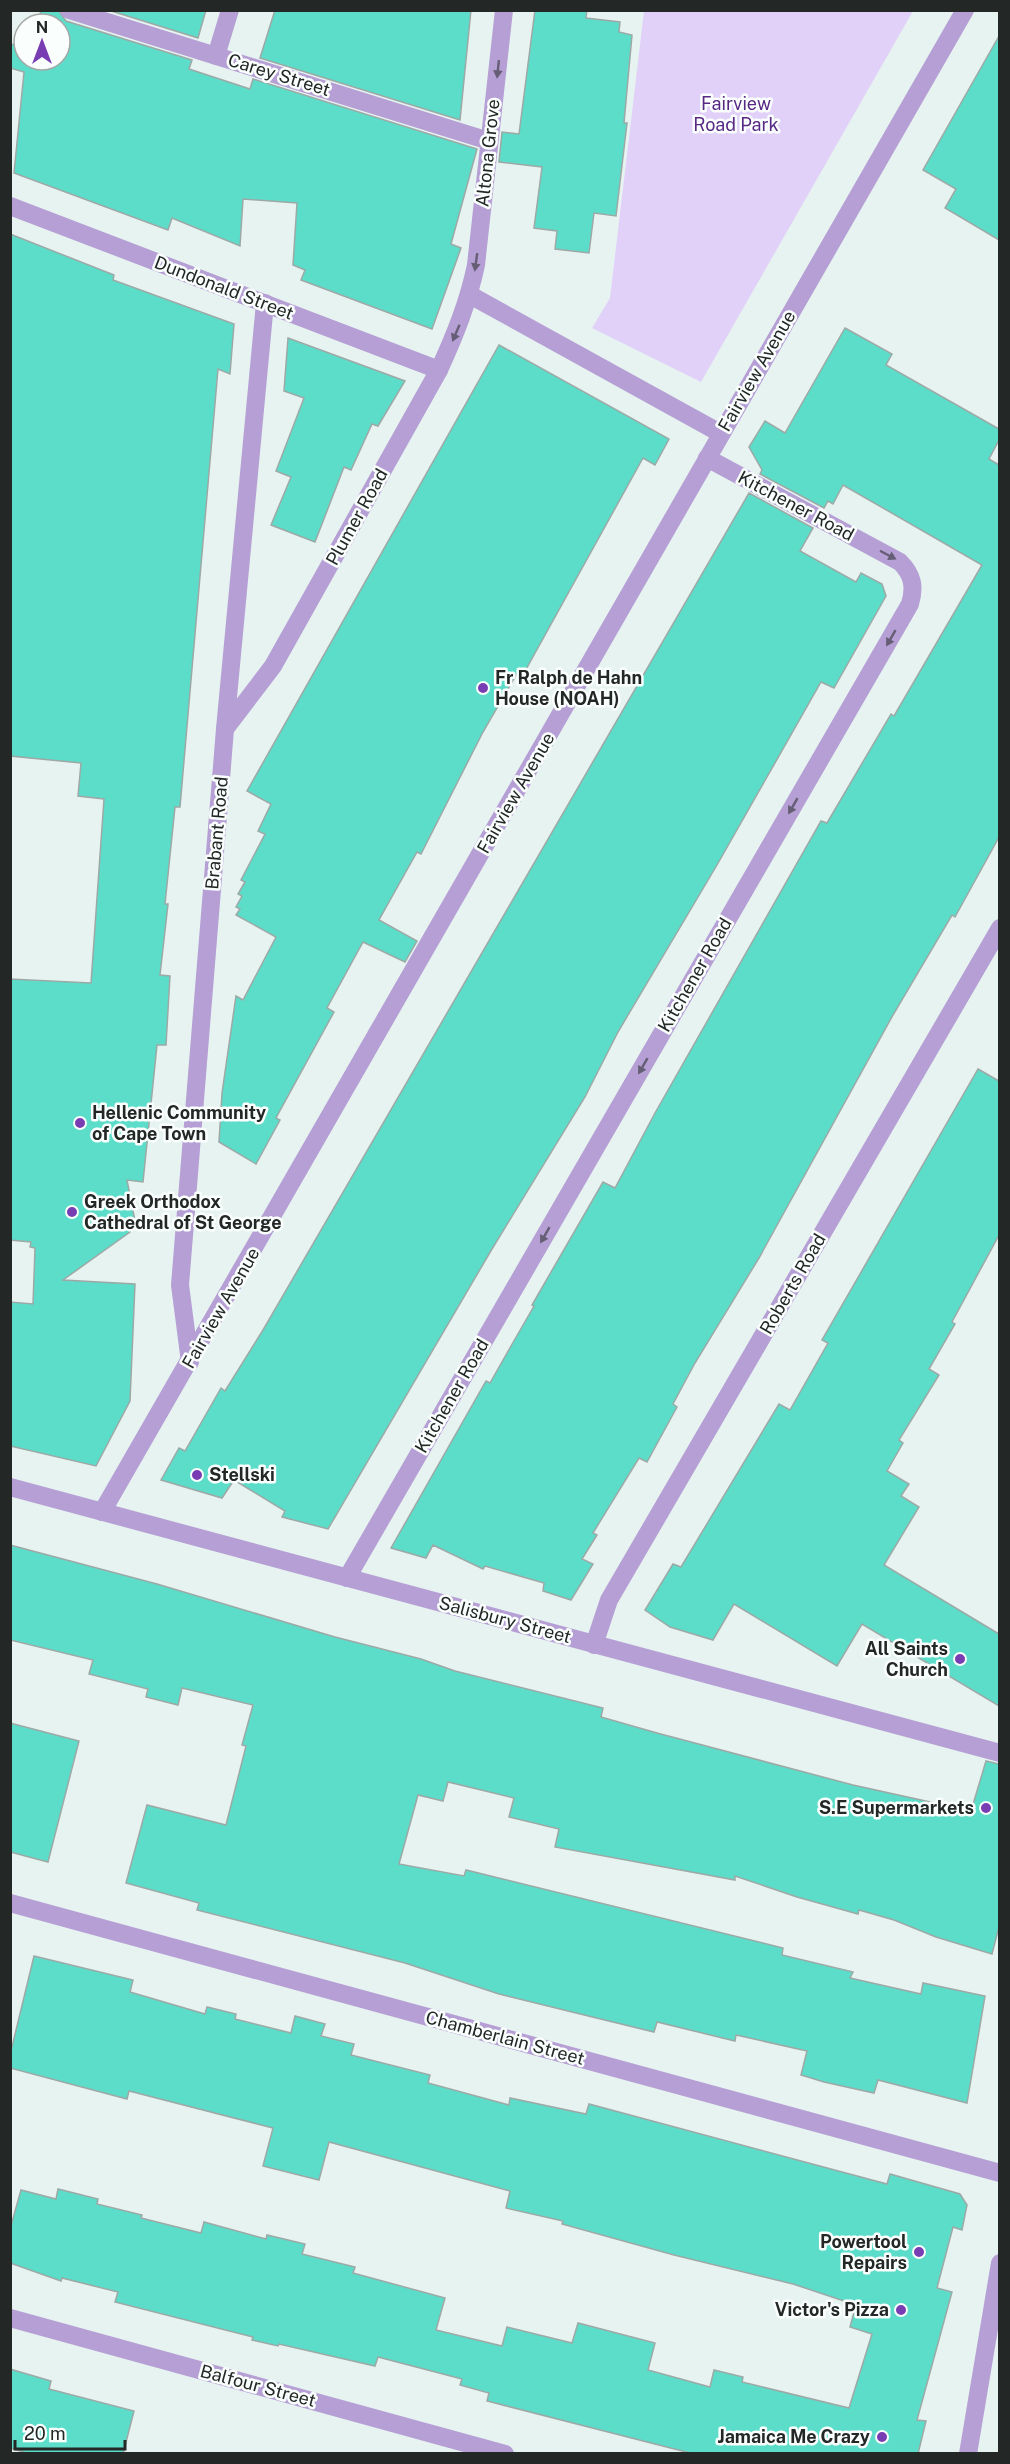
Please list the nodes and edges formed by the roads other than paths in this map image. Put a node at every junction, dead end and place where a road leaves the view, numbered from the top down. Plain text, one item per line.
1 (69, 10) edge
2 (230, 10) edge
3 (504, 10) edge
4 (965, 10) edge
5 (216, 56) junction
6 (489, 141) junction
7 (10, 206) edge
8 (470, 295) junction
9 (265, 303) junction
10 (439, 370) junction
11 (720, 434) junction
12 (707, 458) junction
13 (225, 729) junction
14 (999, 928) edge
15 (190, 1362) junction
16 (10, 1487) edge
17 (102, 1512) junction
18 (346, 1578) junction
19 (594, 1645) junction
20 (999, 1753) edge
21 (10, 1903) edge
22 (999, 2173) edge
23 (999, 2263) edge
24 (10, 2318) edge
25 (505, 2454) edge
26 (968, 2454) edge

1 - 5 street, Carey Street
2 - 5 street
3 -> 6 street, Altona Grove
4 - 11 street, Fairview Avenue
5 - 6 street, Carey Street
6 -> 8 street, Altona Grove
7 - 9 street, Dundonald Street
8 -> 10 street, Plumer Road
8 - 11 street
9 - 10 street, Dundonald Street
9 - 13 street, Brabant Road
10 - 13 street, Plumer Road
11 - 12 street, Fairview Avenue
12 - 15 street, Fairview Avenue
12 -> 18 street, Kitchener Road
13 - 15 street, Brabant Road
14 - 19 street, Roberts Road
15 - 17 street, Fairview Avenue
16 - 17 street, Salisbury Street
17 - 18 street, Salisbury Street
18 - 19 street, Salisbury Street
19 - 20 street, Salisbury Street
21 - 22 street, Chamberlain Street
23 - 26 street
24 - 25 street, Balfour Street

